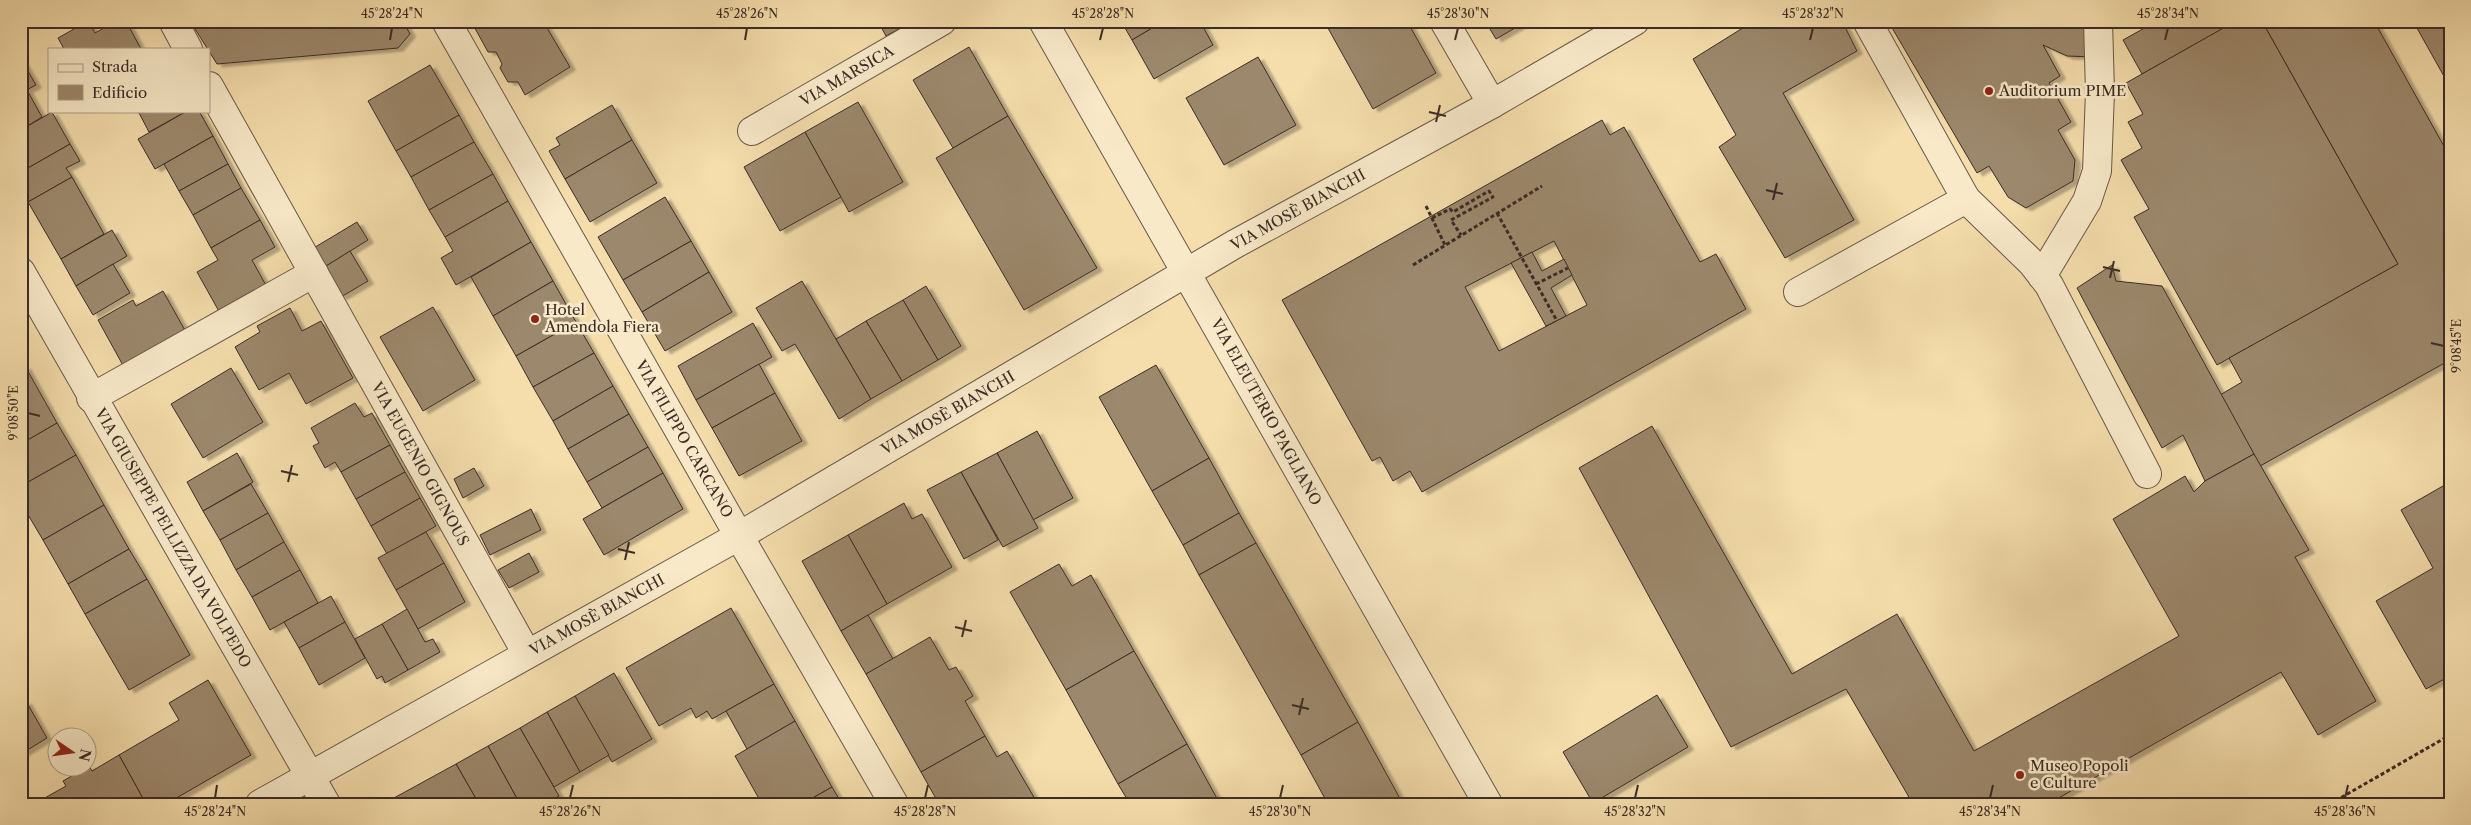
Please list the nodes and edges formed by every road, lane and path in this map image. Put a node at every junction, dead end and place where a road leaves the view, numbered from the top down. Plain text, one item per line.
1 (173, 21) edge
2 (446, 21) edge
3 (942, 21) edge
4 (1043, 21) edge
5 (1444, 21) edge
6 (1635, 21) edge
7 (1867, 21) edge
8 (2098, 21) edge
9 (187, 48) edge
10 (210, 88) edge
11 (1492, 104) junction
12 (752, 131) dead end
13 (1542, 186) dead end
14 (1966, 199) junction
15 (1426, 206) dead end
16 (1497, 213) junction
17 (1432, 218) junction
18 (1461, 235) junction
19 (1445, 245) junction
20 (1413, 265) dead end
21 (1568, 268) dead end
22 (21, 272) edge
23 (1188, 272) junction
24 (314, 273) junction
25 (2042, 276) junction
26 (1536, 284) junction
27 (1798, 292) dead end
28 (1557, 321) dead end
29 (91, 398) junction
30 (2147, 474) dead end
31 (739, 536) junction
32 (527, 654) junction
33 (2450, 735) edge
34 (310, 775) junction
35 (260, 804) edge
36 (326, 804) edge
37 (894, 804) edge
38 (1488, 804) edge
39 (2330, 804) edge

1 - 9 street
2 - 31 street, VIA FILIPPO CARCANO
3 - 12 street, VIA MARSICA
4 - 23 street, VIA ELEUTERIO PAGLIANO
5 - 11 street
6 - 11 street, VIA MOSÈ BIANCHI
7 - 14 street
8 - 25 street
10 - 24 street, VIA EUGENIO GIGNOUS
11 - 23 street, VIA MOSÈ BIANCHI
13 - 16 path
14 - 25 street
14 - 27 street
15 - 17 path
16 - 18 path
16 - 26 path
17 - 18 path
17 - 19 path
18 - 19 path
19 - 20 path
21 - 26 path
22 - 29 street, VIA GIUSEPPE PELLIZZA DA VOLPEDO
23 - 31 street, VIA MOSÈ BIANCHI
23 - 38 street, VIA ELEUTERIO PAGLIANO
24 - 29 street
24 - 32 street, VIA EUGENIO GIGNOUS
25 - 30 street
26 - 28 path
29 - 34 street, VIA GIUSEPPE PELLIZZA DA VOLPEDO
31 - 32 street, VIA MOSÈ BIANCHI
31 - 37 street, VIA FILIPPO CARCANO
32 - 34 street, VIA MOSÈ BIANCHI
33 - 39 path
34 - 35 street, VIA MOSÈ BIANCHI
34 - 36 street, VIA GIUSEPPE PELLIZZA DA VOLPEDO

